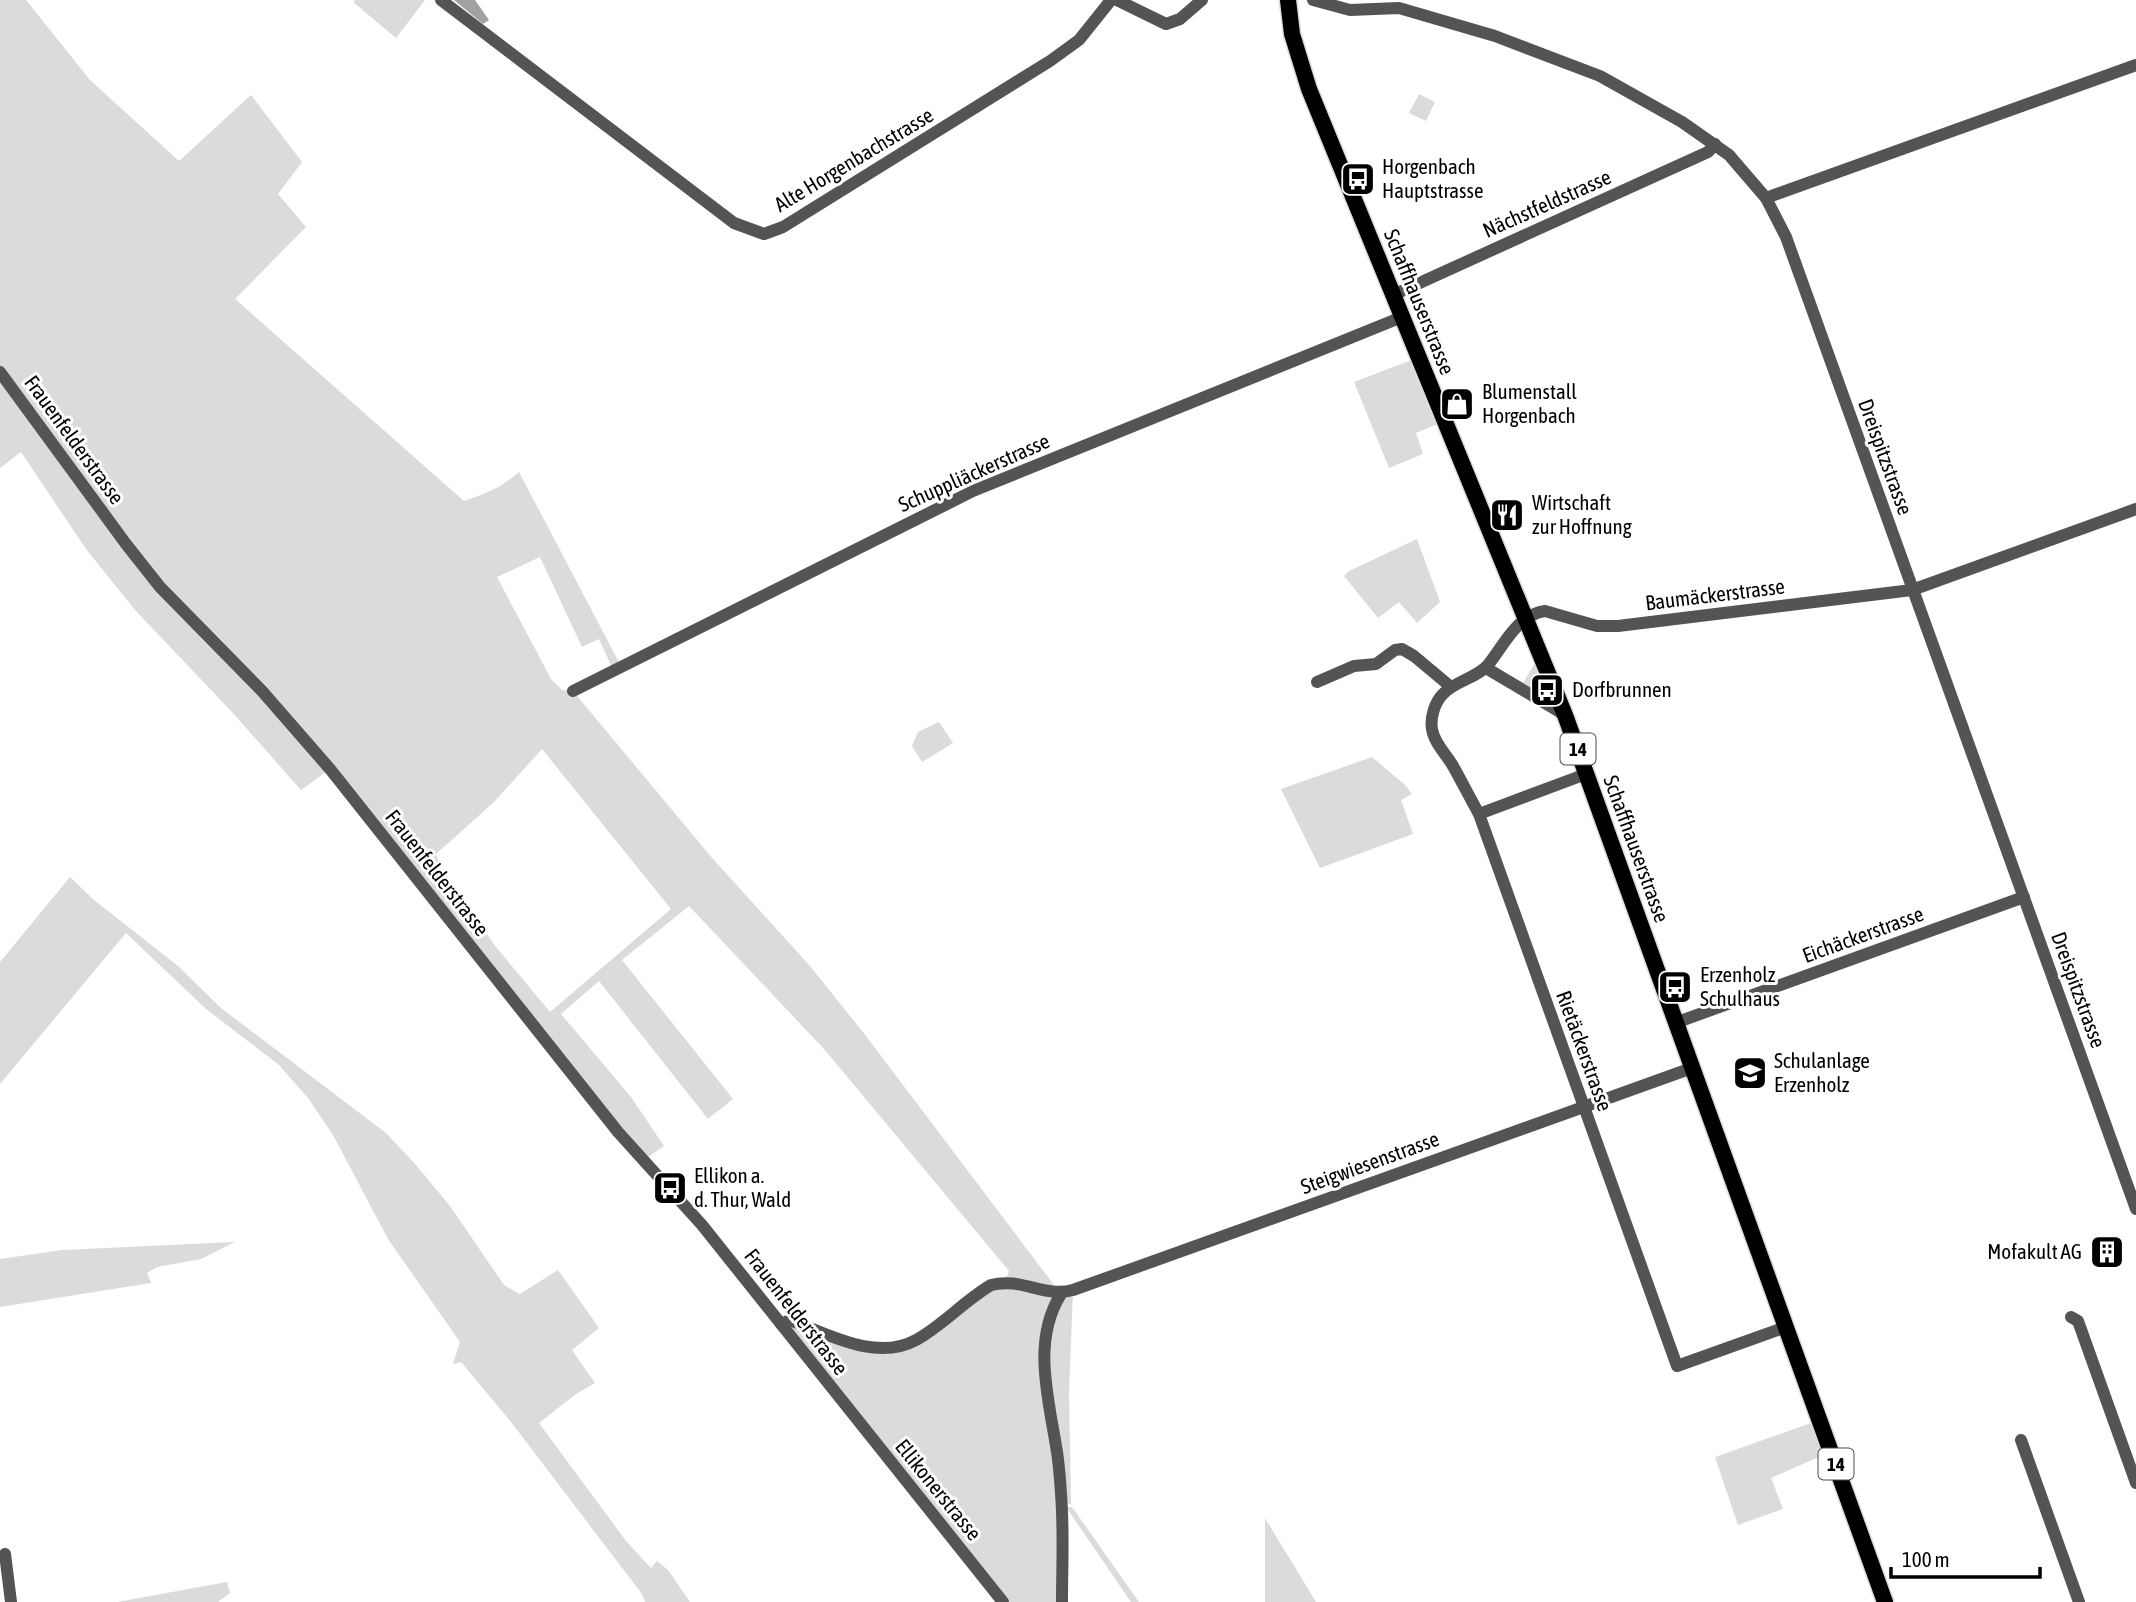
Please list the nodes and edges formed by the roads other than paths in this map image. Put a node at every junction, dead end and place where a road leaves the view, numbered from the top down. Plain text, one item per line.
1 (441, 0) edge
2 (1111, 0) edge
3 (1117, 0) edge
4 (1202, 0) edge
5 (1288, 0) edge
6 (1313, 0) edge
7 (2136, 65) edge
8 (1715, 144) junction
9 (1766, 198) junction
10 (1393, 295) junction
11 (1402, 317) junction
12 (0, 372) edge
13 (2136, 509) edge
14 (1912, 590) junction
15 (1526, 620) junction
16 (1486, 668) junction
17 (1317, 682) dead end
18 (1451, 687) junction
19 (573, 691) dead end
20 (1565, 715) junction
21 (1586, 774) junction
22 (1479, 814) junction
23 (2024, 897) junction
24 (1675, 1023) junction
25 (1692, 1068) junction
26 (1584, 1106) junction
27 (2136, 1209) edge
28 (1060, 1294) junction
29 (2071, 1317) dead end
30 (781, 1324) junction
31 (1786, 1327) junction
32 (842, 1401) joint
33 (2021, 1440) dead end
34 (2136, 1483) edge
35 (5, 1554) dead end
36 (11, 1602) edge
37 (1003, 1602) edge
38 (1062, 1602) edge
39 (1885, 1602) edge
40 (2079, 1602) edge

1 - 2 street, Alte Horgenbachstrasse
3 - 4 street
5 - 10 main road, Schaffhauserstrasse / 14
6 - 8 street, Dreispitzstrasse
7 - 9 street
8 - 9 street, Dreispitzstrasse
8 - 10 street, Nächstfeldstrasse
9 - 14 street, Dreispitzstrasse
10 - 11 main road, Schaffhauserstrasse / 14
11 - 15 main road, Schaffhauserstrasse / 14
11 - 19 street, Schuppliäckerstrasse
12 - 30 street, Frauenfelderstrasse
13 - 14 street, Baumäckerstrasse
14 - 15 street, Baumäckerstrasse
14 - 23 street, Dreispitzstrasse
15 - 16 street, Rietäckerstrasse
15 - 20 main road, Schaffhauserstrasse / 14
16 - 18 street, Rietäckerstrasse
16 - 20 street
17 - 18 street
18 - 22 street, Rietäckerstrasse
20 - 21 main road, Schaffhauserstrasse / 14
21 - 22 street
21 - 24 main road, Schaffhauserstrasse / 14
22 - 26 street, Rietäckerstrasse
23 - 24 street, Eichäckerstrasse
23 - 27 street, Dreispitzstrasse
24 - 25 main road, Schaffhauserstrasse / 14
25 - 26 street, Steigwiesenstrasse
25 - 31 main road, Schaffhauserstrasse / 14
26 - 28 street, Steigwiesenstrasse
26 - 31 street, Rietäckerstrasse
28 - 30 street
28 - 38 street
29 - 34 street
30 - 32 street, Frauenfelderstrasse
31 - 39 main road, Schaffhauserstrasse / 14
32 - 37 street, Ellikonerstrasse
33 - 40 street
35 - 36 street

